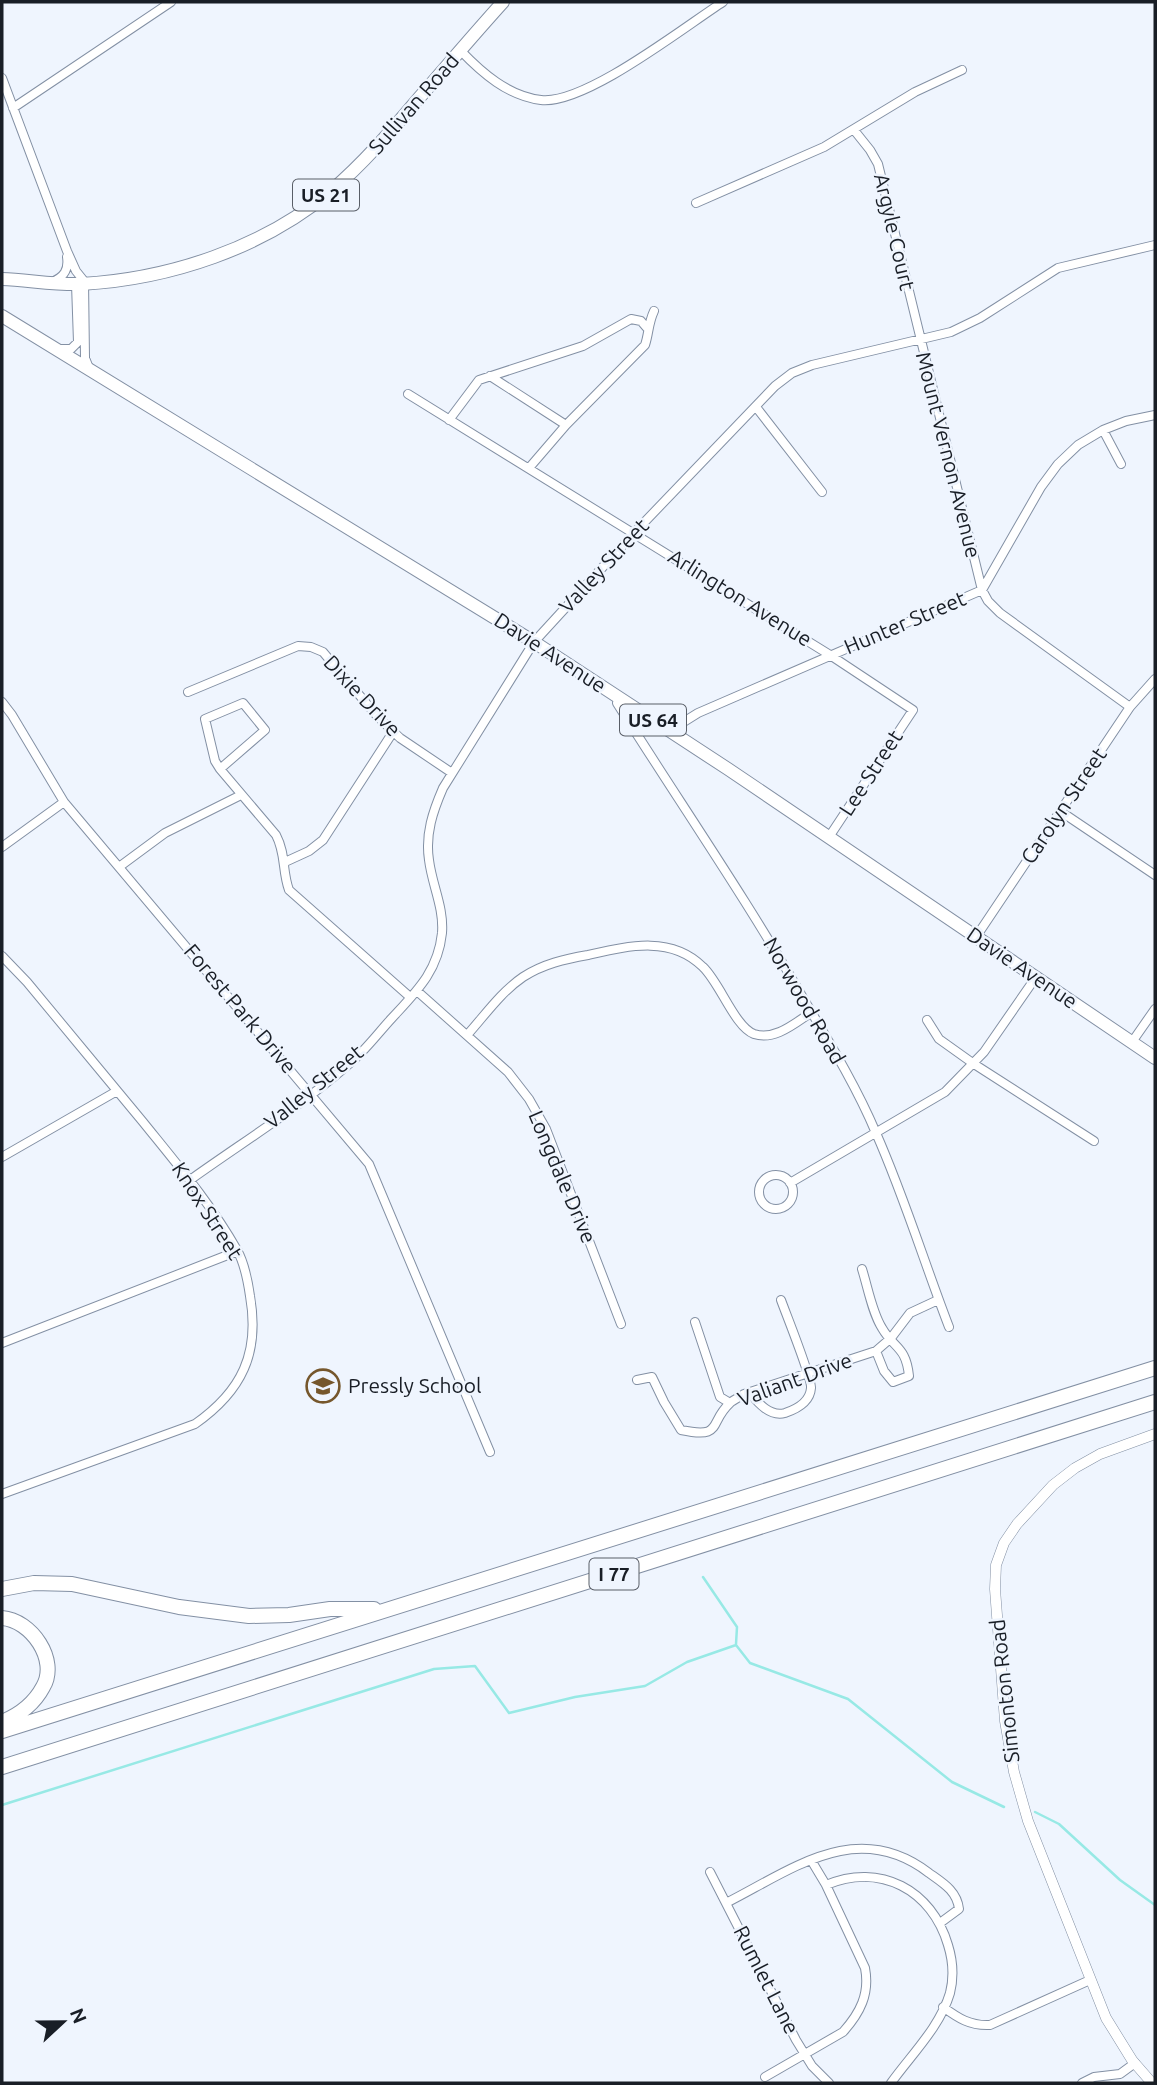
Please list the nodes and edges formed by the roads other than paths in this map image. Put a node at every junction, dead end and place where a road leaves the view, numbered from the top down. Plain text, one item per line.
1 (171, 2) edge
2 (502, 2) edge
3 (723, 2) edge
4 (460, 50) junction
5 (962, 70) dead end
6 (2, 78) edge
7 (13, 108) junction
8 (854, 130) junction
9 (696, 203) dead end
10 (1155, 245) edge
11 (66, 251) junction
12 (2, 279) edge
13 (52, 282) junction
14 (80, 284) junction
15 (654, 310) dead end
16 (2, 316) edge
17 (647, 328) junction
18 (920, 340) junction
19 (55, 349) junction
20 (92, 371) junction
21 (490, 376) junction
22 (408, 394) dead end
23 (756, 407) junction
24 (1155, 415) edge
25 (449, 420) junction
26 (566, 425) junction
27 (1103, 430) junction
28 (1121, 464) dead end
29 (529, 468) junction
30 (822, 492) dead end
31 (634, 533) junction
32 (982, 590) junction
33 (534, 642) junction
34 (830, 654) junction
35 (1155, 679) edge
36 (188, 692) dead end
37 (620, 698) junction
38 (2, 702) edge
39 (1130, 707) junction
40 (913, 710) joint
41 (393, 732) junction
42 (672, 732) junction
43 (220, 769) junction
44 (452, 773) junction
45 (242, 795) junction
46 (64, 802) junction
47 (1060, 811) junction
48 (829, 837) junction
49 (2, 847) edge
50 (285, 862) junction
51 (119, 867) junction
52 (1155, 875) edge
53 (976, 937) junction
54 (2, 956) edge
55 (1036, 977) junction
56 (414, 994) junction
57 (1155, 1009) edge
58 (812, 1012) junction
59 (927, 1020) dead end
60 (468, 1034) junction
61 (1132, 1042) junction
62 (1155, 1058) edge
63 (974, 1064) junction
64 (117, 1091) junction
65 (312, 1094) junction
66 (876, 1132) junction
67 (1094, 1140) dead end
68 (2, 1157) edge
69 (190, 1180) junction
70 (790, 1183) junction
71 (238, 1251) junction
72 (862, 1269) dead end
73 (781, 1300) dead end
74 (939, 1300) junction
75 (695, 1322) dead end
76 (621, 1324) dead end
77 (949, 1326) dead end
78 (891, 1338) junction
79 (2, 1343) edge
80 (876, 1351) junction
81 (1155, 1368) edge
82 (807, 1374) junction
83 (637, 1380) dead end
84 (750, 1393) junction
85 (1155, 1402) edge
86 (730, 1403) junction
87 (1155, 1434) edge
88 (489, 1452) dead end
89 (2, 1494) edge
90 (2, 1589) edge
91 (389, 1609) junction
92 (2, 1618) edge
93 (2, 1722) edge
94 (2, 1731) edge
95 (2, 1770) edge
96 (811, 1860) junction
97 (710, 1872) dead end
98 (826, 1885) junction
99 (726, 1903) junction
100 (940, 1923) junction
101 (1090, 1980) junction
102 (943, 2007) junction
103 (804, 2054) junction
104 (1135, 2063) junction
105 (765, 2077) dead end
106 (829, 2083) edge
107 (891, 2083) edge
108 (1082, 2083) edge
109 (1152, 2083) edge

1 - 7 street
2 - 4 main road, Sullivan Road / US 21
3 - 4 street
4 - 14 main road, Sullivan Road / US 21
5 - 8 street
6 - 7 street
7 - 11 street
8 - 9 street
8 - 18 street, Argyle Court
10 - 18 street, Valley Street
11 - 13 street
11 - 14 street
12 - 13 main road, Sullivan Road / US 21
13 - 14 main road, Sullivan Road / US 21
14 - 19 street
14 - 20 street
15 - 17 street
16 - 19 main road, Davie Avenue / US 64
17 - 21 street
17 - 26 street
18 - 23 street, Valley Street
18 - 32 street, Mount Vernon Avenue
19 - 20 main road, Davie Avenue / US 64
20 - 33 main road, Davie Avenue / US 64
21 - 25 street
21 - 26 street
22 - 25 street, Arlington Avenue
23 - 30 street
23 - 31 street, Valley Street
24 - 27 street, Hunter Street
25 - 29 street, Arlington Avenue
26 - 29 street
27 - 28 street
27 - 32 street, Hunter Street
29 - 31 street, Arlington Avenue
31 - 33 street, Valley Street
31 - 34 street, Arlington Avenue
32 - 34 street, Hunter Street
32 - 39 street, Mount Vernon Avenue
33 - 37 main road, Davie Avenue / US 64
33 - 44 street, Valley Street
34 - 40 street, Arlington Avenue
34 - 42 street, Hunter Street
35 - 39 street, Carolyn Street
36 - 41 street, Dixie Drive
37 - 42 main road, Davie Avenue / US 64
37 - 58 street, Norwood Road
38 - 46 street, Forest Park Drive
39 - 47 street, Carolyn Street
40 - 48 street, Lee Street
41 - 44 street, Dixie Drive
41 - 50 street
42 - 48 main road, Davie Avenue / US 64
43 - 43 street
43 - 45 street, Longdale Drive
44 - 56 street, Valley Street
45 - 50 street, Longdale Drive
45 - 51 street
46 - 49 street
46 - 51 street, Forest Park Drive
47 - 52 street
47 - 53 street, Carolyn Street
48 - 53 main road, Davie Avenue / US 64
50 - 56 street, Longdale Drive
51 - 65 street, Forest Park Drive
53 - 55 main road, Davie Avenue / US 64
54 - 64 street, Knox Street
55 - 61 main road, Davie Avenue / US 64
55 - 63 street
56 - 60 street, Longdale Drive
56 - 65 street, Valley Street
57 - 61 street
58 - 60 street
58 - 66 street, Norwood Road
59 - 63 street
60 - 76 street, Longdale Drive
61 - 62 main road, Davie Avenue / US 64
63 - 66 street
63 - 67 street
64 - 68 street
64 - 69 street, Knox Street
65 - 69 street, Valley Street
65 - 88 street, Forest Park Drive
66 - 70 street
66 - 74 street, Norwood Road
69 - 71 street, Knox Street
70 - 70 street
71 - 79 street
71 - 89 street, Knox Street
72 - 78 street
73 - 82 street
74 - 77 street, Norwood Road
74 - 78 street, Valiant Drive
75 - 86 street
78 - 80 street, Valiant Drive
78 - 80 street
80 - 82 street, Valiant Drive
81 - 91 highway, I 77
82 - 84 street, Valiant Drive
82 - 84 street
83 - 86 street, Valiant Drive
84 - 86 street, Valiant Drive
85 - 95 highway, I 77
87 - 101 street, Simonton Road
90 - 91 highway
91 - 94 highway, I 77
92 - 93 highway
96 - 98 street
96 - 99 street
96 - 100 street
97 - 99 street, Rumlet Lane
98 - 100 street
98 - 103 street
99 - 103 street, Rumlet Lane
100 - 102 street
101 - 102 street
101 - 104 street, Simonton Road
102 - 107 street
103 - 105 street
103 - 106 street, Rumlet Lane
104 - 108 street
104 - 109 street, Simonton Road

